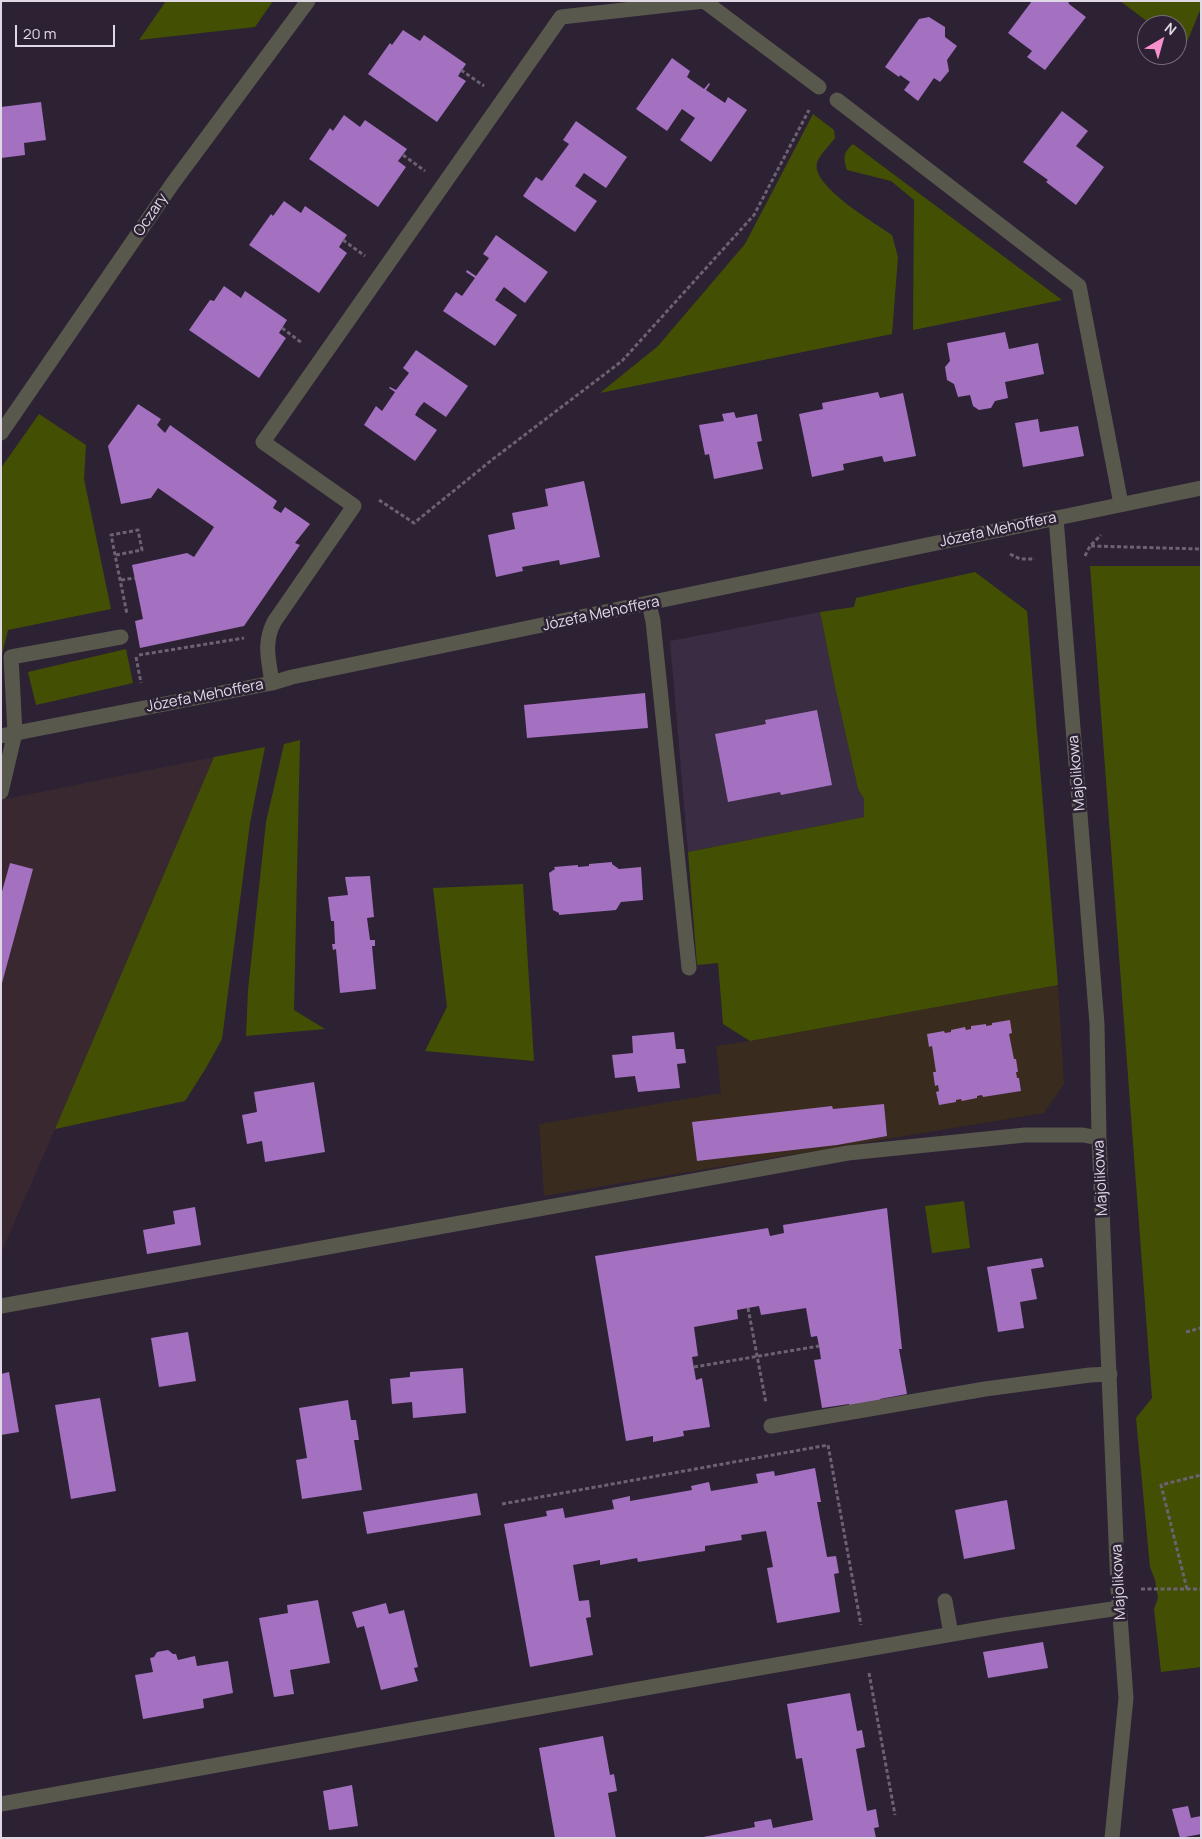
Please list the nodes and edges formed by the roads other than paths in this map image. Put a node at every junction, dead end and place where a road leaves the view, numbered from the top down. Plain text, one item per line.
1 (308, 1) edge
2 (820, 87) road end
3 (838, 100) dead end
4 (1, 433) edge
5 (1201, 488) edge
6 (1121, 504) junction
7 (1056, 518) junction
8 (649, 604) junction
9 (121, 637) dead end
10 (272, 683) junction
11 (8, 735) edge
12 (1, 792) edge
13 (689, 968) dead end
14 (1099, 1138) junction
15 (1, 1306) edge
16 (1110, 1374) junction
17 (771, 1426) road end
18 (945, 1601) dead end
19 (1119, 1608) junction
20 (951, 1634) junction
21 (1, 1804) edge
22 (1112, 1838) edge

1 - 4 street, Oczary
2 - 10 street
3 - 6 street
5 - 6 street, Józefa Mehoffera
6 - 7 street, Józefa Mehoffera
7 - 8 street, Józefa Mehoffera
7 - 14 street, Majolikowa
8 - 10 street, Józefa Mehoffera
8 - 13 street
9 - 11 street
10 - 11 street, Józefa Mehoffera
11 - 12 street
14 - 15 street
14 - 16 street, Majolikowa
16 - 17 street
16 - 19 street, Majolikowa
18 - 20 street
19 - 20 street
19 - 22 street, Majolikowa
20 - 21 street

